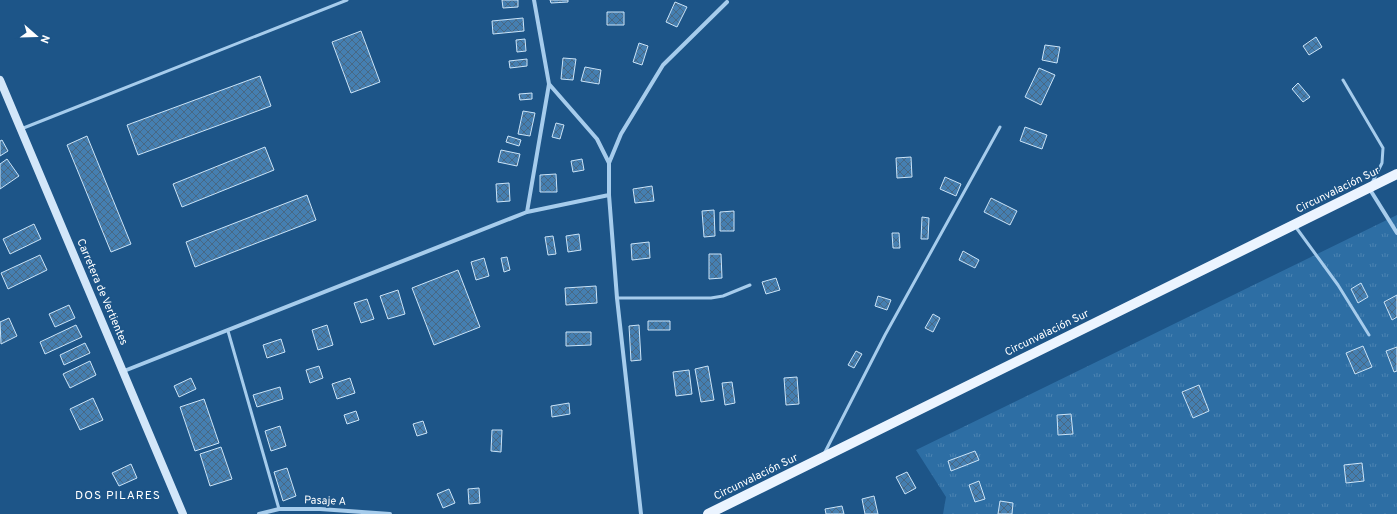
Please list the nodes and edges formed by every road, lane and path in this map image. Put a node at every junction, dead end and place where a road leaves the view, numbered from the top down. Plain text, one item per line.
1 (347, 0) edge
2 (534, 0) edge
3 (727, 2) dead end
4 (0, 80) edge
5 (1343, 80) dead end
6 (549, 84) junction
7 (1000, 127) dead end
8 (21, 129) junction
9 (609, 163) junction
10 (1397, 174) edge
11 (1369, 188) junction
12 (609, 195) junction
13 (527, 212) junction
14 (1294, 225) junction
15 (1397, 233) edge
16 (750, 285) dead end
17 (618, 298) junction
18 (228, 330) junction
19 (1369, 336) dead end
20 (124, 372) junction
21 (822, 458) junction
22 (280, 509) junction
23 (183, 514) edge
24 (259, 514) edge
25 (390, 514) edge
26 (641, 514) edge
27 (708, 514) edge

1 - 8 lane
2 - 6 street
3 - 9 street
4 - 8 main road, Carretera de Vertientes
5 - 11 lane
6 - 9 street
6 - 13 street
7 - 21 lane
8 - 20 main road, Carretera de Vertientes
9 - 12 street
10 - 11 main road, Circunvalación Sur
11 - 14 main road, Circunvalación Sur
11 - 15 street
12 - 13 street
12 - 17 street
13 - 18 street
14 - 19 lane
14 - 21 main road, Circunvalación Sur
16 - 17 lane
17 - 26 street
18 - 20 street
18 - 22 lane
20 - 23 main road, Carretera de Vertientes
21 - 27 main road, Circunvalación Sur
22 - 24 street, Pasaje A
22 - 25 street, Pasaje A

